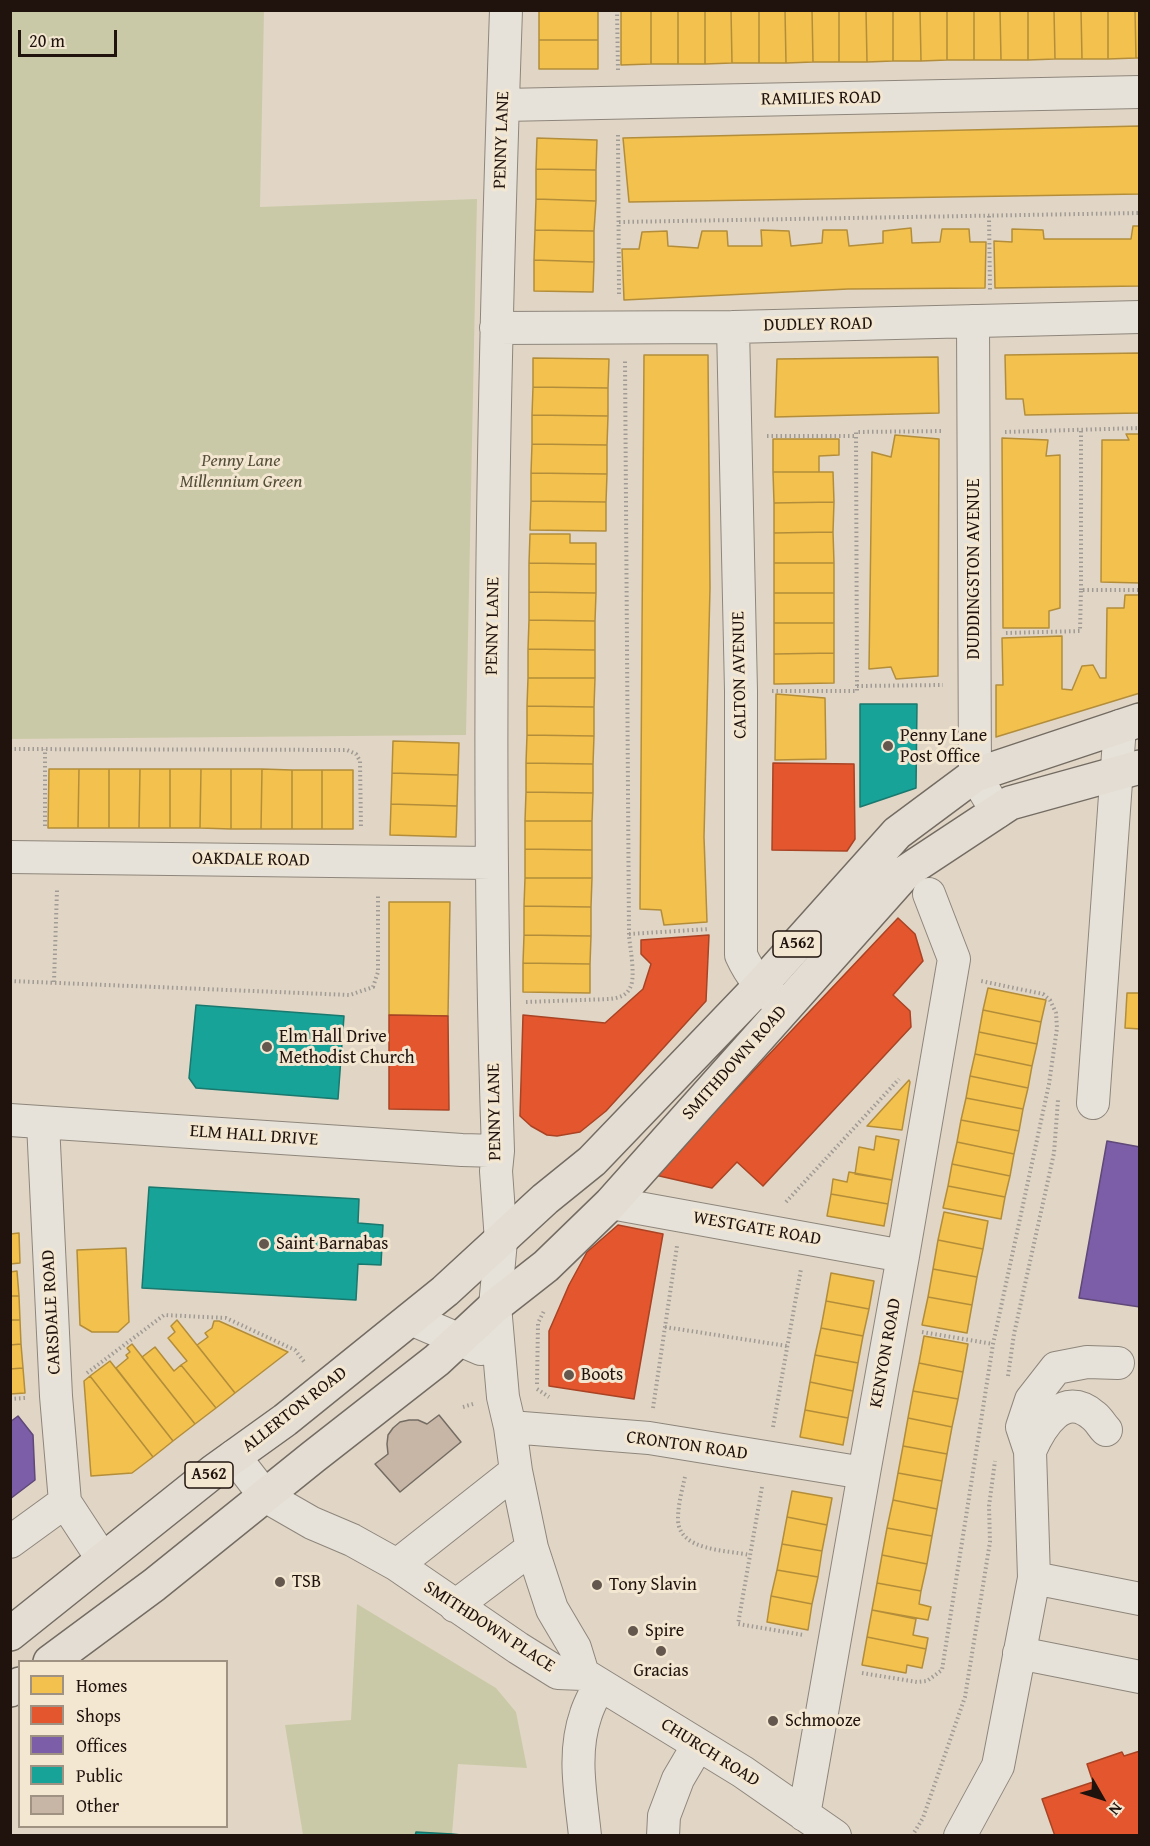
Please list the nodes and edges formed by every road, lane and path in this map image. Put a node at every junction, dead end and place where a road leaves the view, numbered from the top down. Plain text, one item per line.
1 (506, 10) edge
2 (617, 10) edge
3 (1140, 92) edge
4 (618, 103) junction
5 (503, 105) junction
6 (1140, 213) edge
7 (989, 216) junction
8 (619, 222) junction
9 (1140, 317) edge
10 (982, 321) junction
11 (622, 327) junction
12 (733, 327) junction
13 (496, 328) junction
14 (1140, 428) edge
15 (1081, 430) junction
16 (974, 432) junction
17 (735, 436) junction
18 (856, 436) junction
19 (1081, 590) junction
20 (1140, 590) edge
21 (975, 634) junction
22 (975, 685) junction
23 (856, 686) junction
24 (741, 691) junction
25 (1130, 723) edge
26 (10, 749) edge
27 (45, 749) junction
28 (1128, 770) edge
29 (975, 775) junction
30 (997, 812) junction
31 (10, 856) edge
32 (51, 857) junction
33 (370, 861) junction
34 (491, 863) junction
35 (930, 894) dead end
36 (741, 927) junction
37 (629, 934) junction
38 (951, 977) junction
39 (10, 981) edge
40 (54, 982) junction
41 (760, 986) junction
42 (493, 1003) junction
43 (784, 1007) junction
44 (934, 1074) junction
45 (1059, 1093) dead end
46 (1093, 1103) dead end
47 (10, 1120) edge
48 (43, 1123) junction
49 (498, 1150) junction
50 (611, 1203) junction
51 (682, 1216) junction
52 (776, 1233) junction
53 (501, 1241) junction
54 (903, 1256) junction
55 (546, 1266) junction
56 (495, 1306) junction
57 (411, 1319) junction
58 (665, 1327) junction
59 (890, 1327) junction
60 (459, 1339) junction
61 (993, 1344) junction
62 (787, 1346) dead end
63 (498, 1357) junction
64 (1118, 1363) dead end
65 (1007, 1380) dead end
66 (326, 1387) junction
67 (56, 1396) junction
68 (503, 1397) junction
69 (10, 1399) edge
70 (510, 1427) junction
71 (1106, 1430) dead end
72 (649, 1438) junction
73 (690, 1445) junction
74 (1030, 1451) junction
75 (234, 1456) junction
76 (995, 1460) dead end
77 (516, 1471) junction
78 (864, 1473) junction
79 (265, 1496) junction
80 (65, 1502) junction
81 (10, 1542) edge
82 (532, 1548) junction
83 (750, 1555) dead end
84 (103, 1560) junction
85 (397, 1566) junction
86 (1034, 1578) junction
87 (1140, 1599) edge
88 (455, 1606) junction
89 (10, 1634) edge
90 (1019, 1653) junction
91 (53, 1660) edge
92 (830, 1667) junction
93 (1140, 1677) edge
94 (591, 1679) junction
95 (698, 1745) junction
96 (804, 1815) junction
97 (585, 1836) edge
98 (663, 1836) edge
99 (835, 1836) edge
100 (912, 1836) edge
101 (960, 1836) edge

1 - 5 street, PENNY LANE
2 - 4 path
3 - 4 street, RAMILIES ROAD
4 - 5 street, RAMILIES ROAD
4 - 8 path
5 - 13 street, PENNY LANE
6 - 7 path
7 - 8 path
7 - 10 path
8 - 11 path
9 - 10 street, DUDLEY ROAD
10 - 12 street, DUDLEY ROAD
10 - 16 street, DUDDINGSTON AVENUE
11 - 12 street, DUDLEY ROAD
11 - 13 street, DUDLEY ROAD
11 - 37 path
12 - 17 street, CALTON AVENUE
13 - 34 street, PENNY LANE
14 - 15 path
15 - 16 path
15 - 19 path
16 - 18 path
16 - 21 street, DUDDINGSTON AVENUE
17 - 18 path
17 - 24 street, CALTON AVENUE
18 - 23 path
19 - 20 path
19 - 21 path
21 - 22 street, DUDDINGSTON AVENUE
22 - 23 path
22 - 29 street, DUDDINGSTON AVENUE
23 - 24 path
24 - 36 street, CALTON AVENUE
25 - 28 street
25 - 29 highway, SMITHDOWN ROAD / A562
26 - 27 path
27 - 32 path
27 - 33 path
28 - 30 highway, SMITHDOWN ROAD / A562
28 - 46 street
29 - 30 street
29 - 41 highway, SMITHDOWN ROAD / A562
30 - 43 highway, SMITHDOWN ROAD / A562
31 - 32 street, OAKDALE ROAD
32 - 33 street, OAKDALE ROAD
32 - 40 path
33 - 34 street, OAKDALE ROAD
33 - 40 path
34 - 42 street, PENNY LANE
35 - 38 street, KENYON ROAD
36 - 37 path
36 - 41 street, CALTON AVENUE
37 - 42 path
38 - 44 street, KENYON ROAD
38 - 61 path
39 - 40 path
41 - 43 street, CALTON AVENUE
41 - 53 highway, SMITHDOWN ROAD / A562
42 - 49 street, PENNY LANE
43 - 50 highway, SMITHDOWN ROAD / A562
44 - 52 path
44 - 54 street, KENYON ROAD
45 - 65 path
47 - 48 street, ELM HALL DRIVE
48 - 49 street, ELM HALL DRIVE
48 - 67 street, CARSDALE ROAD
49 - 53 street, PENNY LANE
50 - 51 street, WESTGATE ROAD
50 - 55 highway, SMITHDOWN ROAD / A562
51 - 52 street, WESTGATE ROAD
51 - 58 path
52 - 54 street, WESTGATE ROAD
53 - 56 street, PENNY LANE
53 - 57 highway, SMITHDOWN ROAD / A562
54 - 59 street, KENYON ROAD
55 - 56 highway, SMITHDOWN ROAD / A562
55 - 68 path
56 - 60 highway, SMITHDOWN ROAD / A562
56 - 63 street, SMITHDOWN PLACE
57 - 60 street
57 - 66 highway, ALLERTON ROAD / A562
58 - 62 path
58 - 72 path
59 - 61 path
59 - 78 street, KENYON ROAD
60 - 63 street
60 - 79 highway, SMITHDOWN ROAD / A562
61 - 92 path
63 - 68 street, SMITHDOWN PLACE
64 - 74 street
66 - 67 path
66 - 75 highway, ALLERTON ROAD / A562
67 - 69 path
67 - 80 street, CARSDALE ROAD
68 - 70 street, SMITHDOWN PLACE
70 - 72 street, CRONTON ROAD
70 - 77 street, SMITHDOWN PLACE
71 - 74 street
72 - 73 street, CRONTON ROAD
73 - 78 street, CRONTON ROAD
73 - 83 path
74 - 86 street
75 - 79 street, SMITHDOWN PLACE
75 - 84 highway, ALLERTON ROAD / A562
76 - 100 path
77 - 82 street, SMITHDOWN PLACE
77 - 85 street
78 - 92 street, KENYON ROAD
79 - 85 street, SMITHDOWN PLACE
79 - 91 highway, A562
80 - 81 street
80 - 84 street
82 - 88 street
82 - 94 street, SMITHDOWN PLACE
84 - 89 highway, ALLERTON ROAD / A562
85 - 88 street, SMITHDOWN PLACE
86 - 87 street
86 - 90 street
88 - 94 street, SMITHDOWN PLACE
90 - 93 street
90 - 101 street
92 - 96 street, KENYON ROAD
94 - 95 street, CHURCH ROAD
94 - 97 street
95 - 96 street, CHURCH ROAD
95 - 98 street
96 - 99 street, CHURCH ROAD

